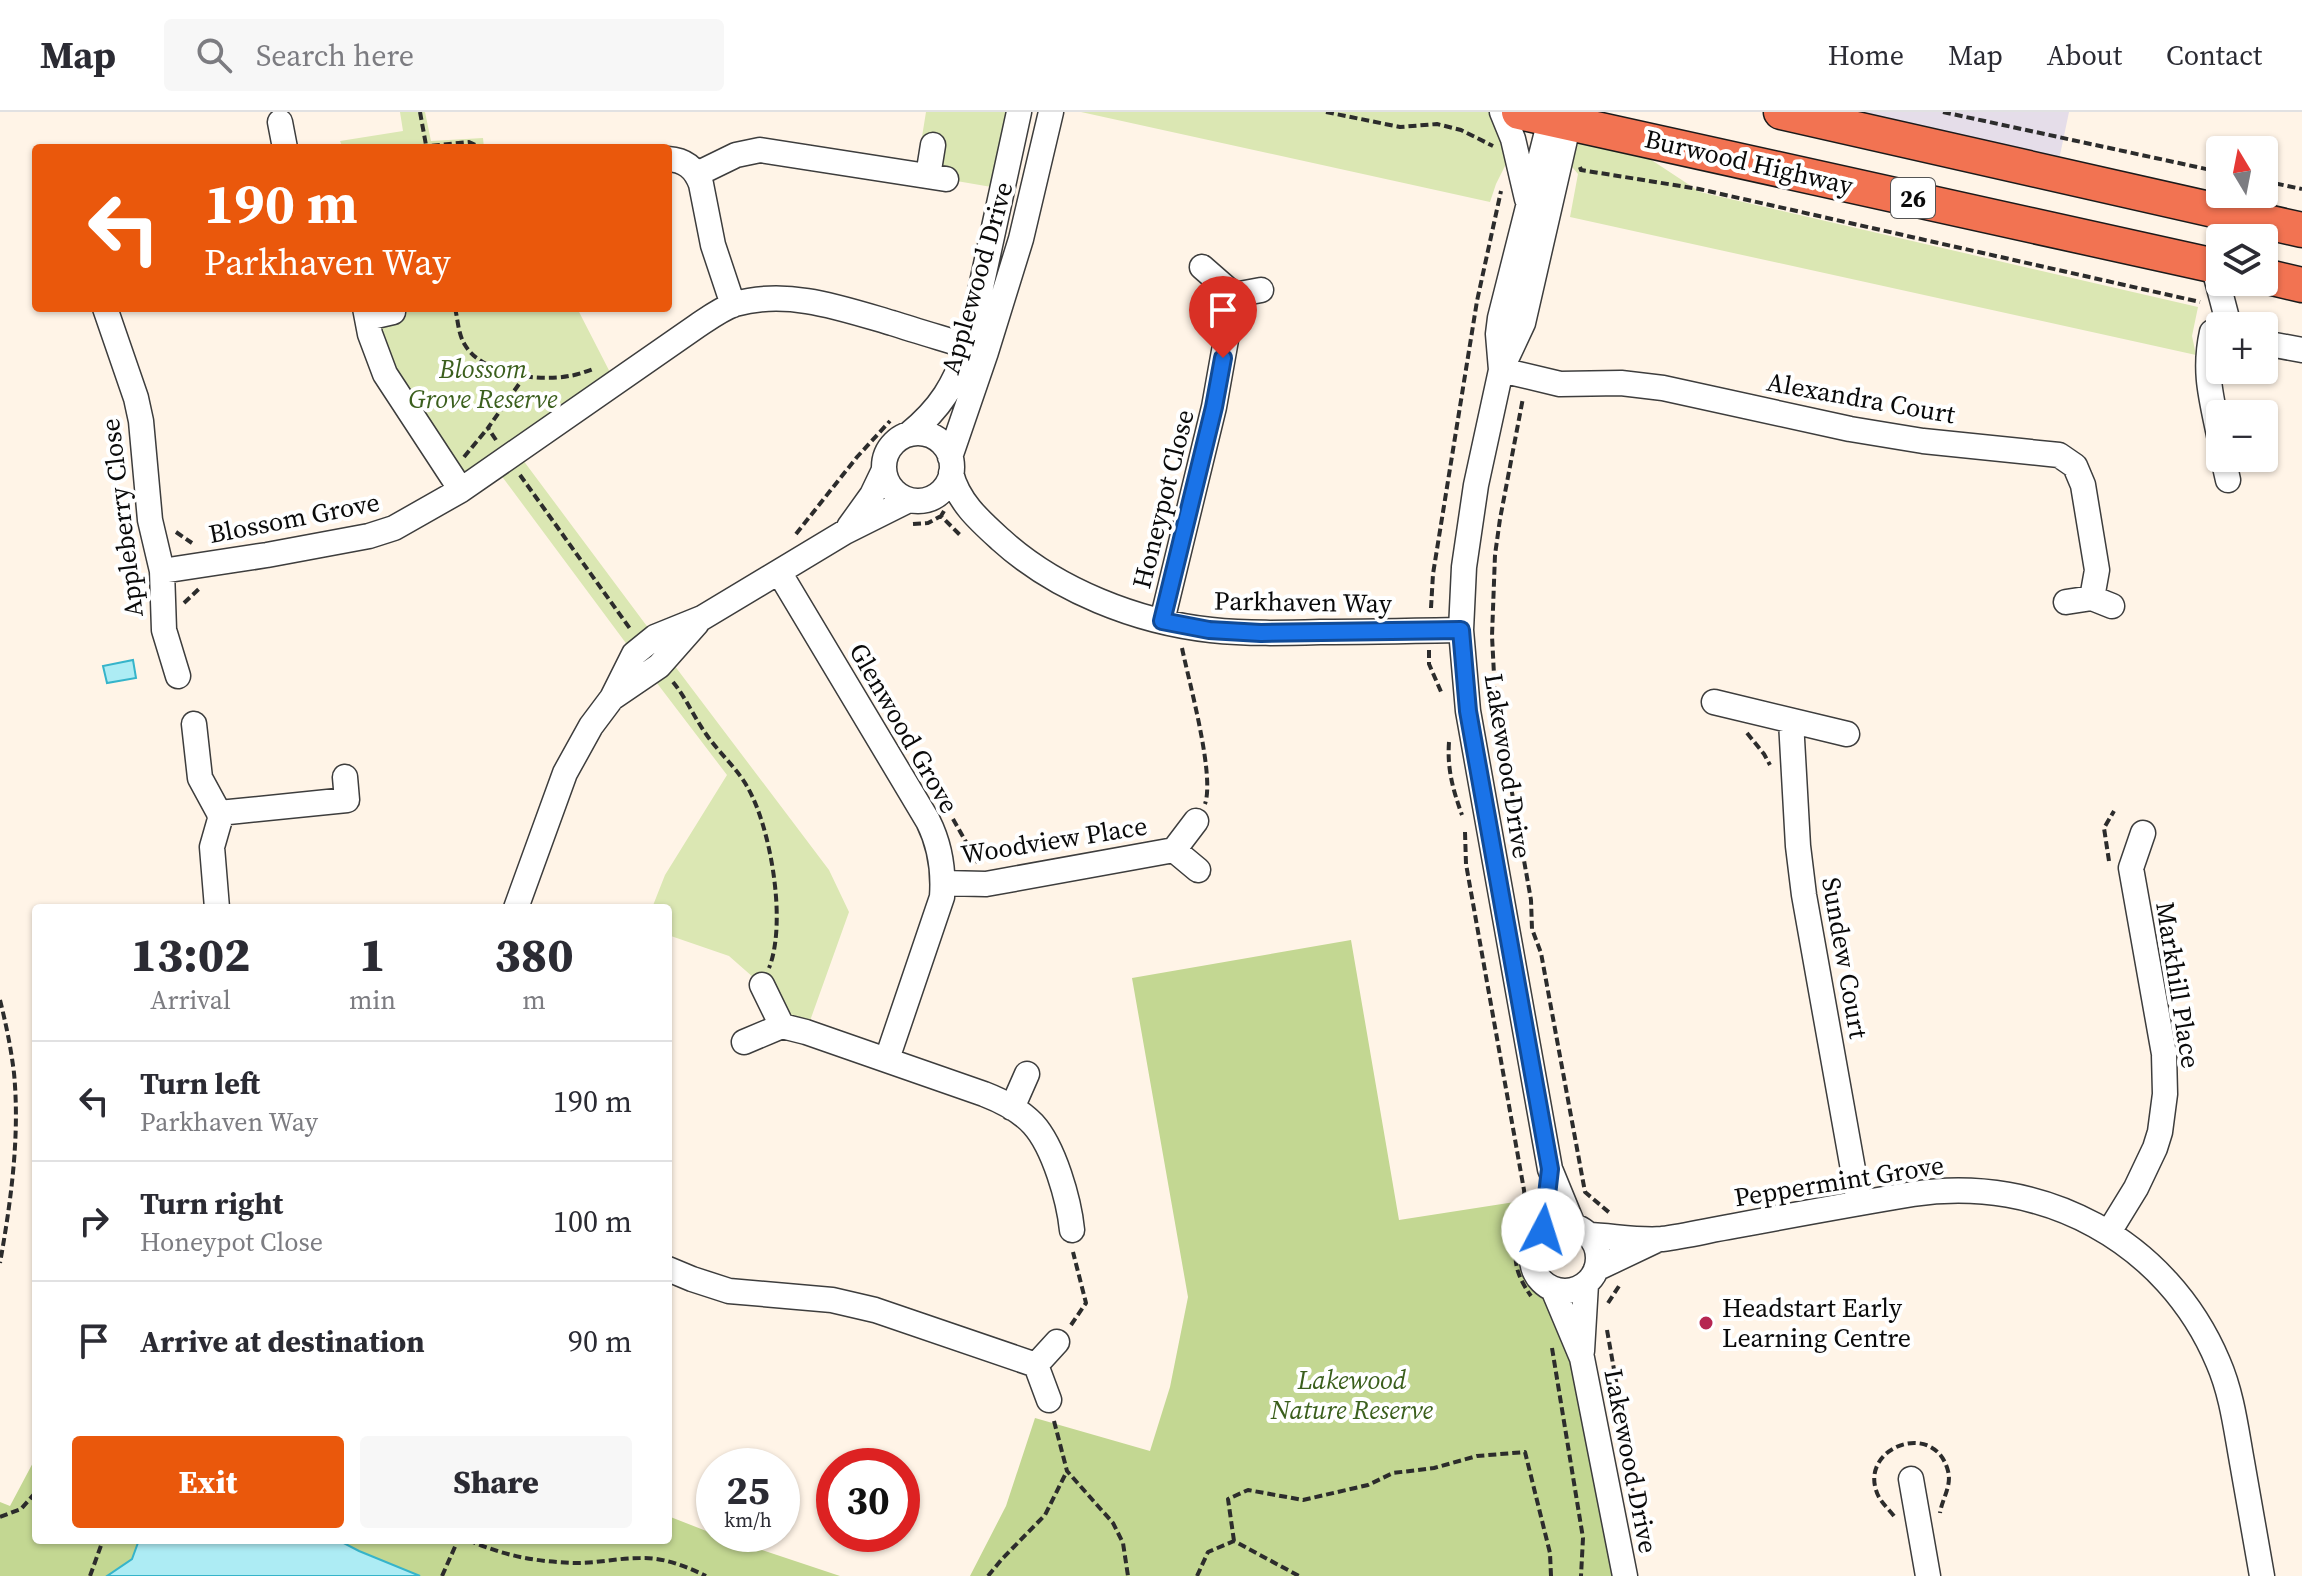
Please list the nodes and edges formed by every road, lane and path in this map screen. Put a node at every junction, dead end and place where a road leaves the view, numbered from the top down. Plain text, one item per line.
1 (420, 112) edge
2 (1019, 112) edge
3 (1051, 112) edge
4 (1326, 112) edge
5 (1502, 112) edge
6 (1781, 112) edge
7 (1943, 112) edge
8 (1552, 115) edge
9 (280, 122) dead end
10 (284, 144) edge
11 (425, 144) edge
12 (452, 144) edge
13 (473, 144) edge
14 (933, 145) dead end
15 (1498, 146) dead end
16 (672, 160) edge
17 (1579, 165) dead end
18 (2206, 169) edge
19 (697, 174) junction
20 (1503, 184) dead end
21 (2278, 184) edge
22 (2302, 189) edge
23 (1528, 201) junction
24 (2302, 230) edge
25 (2206, 264) edge
26 (1202, 267) dead end
27 (2278, 279) edge
28 (2302, 285) edge
29 (1261, 290) dead end
30 (1234, 295) junction
31 (733, 305) junction
32 (106, 312) edge
33 (393, 312) dead end
34 (456, 312) edge
35 (2210, 312) edge
36 (366, 313) edge
37 (2278, 346) edge
38 (977, 350) junction
39 (2302, 350) edge
40 (594, 369) dead end
41 (1501, 370) junction
42 (524, 377) junction
43 (1525, 387) dead end
44 (900, 426) junction
45 (488, 428) junction
46 (503, 450) dead end
47 (460, 461) dead end
48 (951, 465) junction
49 (883, 472) junction
50 (520, 474) dead end
51 (461, 490) junction
52 (921, 499) junction
53 (980, 522) junction
54 (845, 532) junction
55 (792, 538) dead end
56 (162, 571) junction
57 (779, 572) junction
58 (208, 581) dead end
59 (2066, 602) dead end
60 (1431, 618) dead end
61 (1162, 621) junction
62 (163, 622) junction
63 (1461, 630) junction
64 (638, 640) dead end
65 (1430, 644) dead end
66 (1182, 648) dead end
67 (178, 676) dead end
68 (665, 685) dead end
69 (1443, 697) dead end
70 (1714, 702) dead end
71 (1491, 715) dead end
72 (1791, 721) junction
73 (194, 724) dead end
74 (1493, 727) dead end
75 (1847, 734) dead end
76 (1449, 740) dead end
77 (354, 794) dead end
78 (2114, 811) dead end
79 (219, 813) junction
80 (1196, 821) joint
81 (2143, 833) dead end
82 (1174, 850) junction
83 (2110, 865) dead end
84 (1198, 870) dead end
85 (943, 883) junction
86 (217, 904) edge
87 (517, 904) edge
88 (762, 985) joint
89 (0, 1000) edge
90 (782, 1026) junction
91 (744, 1042) dead end
92 (887, 1059) junction
93 (1027, 1074) dead end
94 (1012, 1108) junction
95 (1550, 1169) junction
96 (1859, 1203) junction
97 (1613, 1216) dead end
98 (1072, 1230) joint
99 (1581, 1230) junction
100 (2109, 1232) junction
101 (1543, 1233) junction
102 (1659, 1239) junction
103 (0, 1263) edge
104 (672, 1271) edge
105 (1591, 1276) junction
106 (1624, 1278) dead end
107 (1544, 1295) junction
108 (1604, 1310) dead end
109 (1607, 1326) dead end
110 (1550, 1337) dead end
111 (1057, 1342) joint
112 (1582, 1358) junction
113 (1036, 1365) junction
114 (1049, 1400) joint
115 (1067, 1471) junction
116 (1630, 1477) dead end
117 (1911, 1479) dead end
118 (1631, 1485) dead end
119 (32, 1497) edge
120 (0, 1517) edge
121 (1641, 1531) dead end
122 (1234, 1541) junction
123 (102, 1544) edge
124 (456, 1544) edge
125 (477, 1544) edge
126 (90, 1576) edge
127 (442, 1576) edge
128 (706, 1576) edge
129 (988, 1576) edge
130 (1128, 1576) edge
131 (1197, 1576) edge
132 (1299, 1576) edge
133 (1551, 1576) edge
134 (1581, 1576) edge
135 (1625, 1576) edge
136 (1928, 1576) edge
137 (2262, 1576) edge

1 - 11 path
2 - 38 street, Applewood Drive
3 - 38 street, Applewood Drive
4 - 15 path
5 - 23 street, Lakewood Drive
6 - 24 highway, 26
7 - 18 path
8 - 23 street, Lakewood Drive
8 - 25 highway, Burwood Highway / 26
8 - 41 street, Lakewood Drive
9 - 10 street
12 - 13 path
14 - 19 street
16 - 19 street
17 - 35 path
19 - 31 street
20 - 60 path
21 - 22 path
23 - 41 street, Lakewood Drive
26 - 30 street
27 - 28 highway
29 - 30 street
30 - 61 street, Honeypot Close
31 - 38 street, Blossom Grove
31 - 51 street, Blossom Grove
32 - 56 street, Appleberry Close
33 - 36 street
34 - 42 path
36 - 51 street
37 - 39 street
38 - 44 street, Applewood Drive
38 - 48 street, Applewood Drive
40 - 42 path
41 - 59 street, Alexandra Court
41 - 63 street, Lakewood Drive
42 - 45 path
43 - 71 path
44 - 48 street
44 - 49 street
44 - 55 path
45 - 46 path
45 - 47 path
48 - 52 street
48 - 53 street, Parkhaven Way
49 - 52 street
49 - 54 street
50 - 64 path
51 - 56 street, Blossom Grove
52 - 53 street, Parkhaven Way
52 - 54 street
53 - 61 street, Parkhaven Way
54 - 57 street
56 - 62 street, Appleberry Close
57 - 85 street, Glenwood Grove
57 - 87 street
58 - 62 path
61 - 63 street, Parkhaven Way
62 - 67 street, Appleberry Close
63 - 95 street, Lakewood Drive
65 - 69 path
66 - 80 path
68 - 88 path
70 - 72 street
72 - 75 street
72 - 96 street, Sundew Court
73 - 79 street
74 - 97 path
76 - 107 path
77 - 79 street
78 - 83 path
79 - 86 street
80 - 82 street, Woodview Place
81 - 100 street, Markhill Place
82 - 84 street, Woodview Place
82 - 85 street, Woodview Place
85 - 92 street, Glenwood Grove
88 - 90 street
89 - 103 path
90 - 91 street
90 - 92 street
92 - 94 street
93 - 94 street
94 - 98 street
95 - 99 street, Lakewood Drive
95 - 101 street, Lakewood Drive
96 - 100 street, Peppermint Grove
96 - 102 street, Peppermint Grove
98 - 111 path
99 - 101 street
99 - 102 street, Peppermint Grove
99 - 105 street
100 - 137 street, Peppermint Grove
101 - 107 street
102 - 105 street, Peppermint Grove
104 - 113 street
105 - 107 street
105 - 112 street, Lakewood Drive
106 - 108 path
107 - 112 street, Lakewood Drive
109 - 116 path
110 - 134 path
111 - 113 street
112 - 135 street, Lakewood Drive
113 - 114 street
114 - 115 path
115 - 129 path
115 - 130 path
117 - 136 street
118 - 121 path
119 - 120 path
122 - 131 path
122 - 132 path
122 - 133 path
123 - 126 path
124 - 127 path
125 - 128 path

